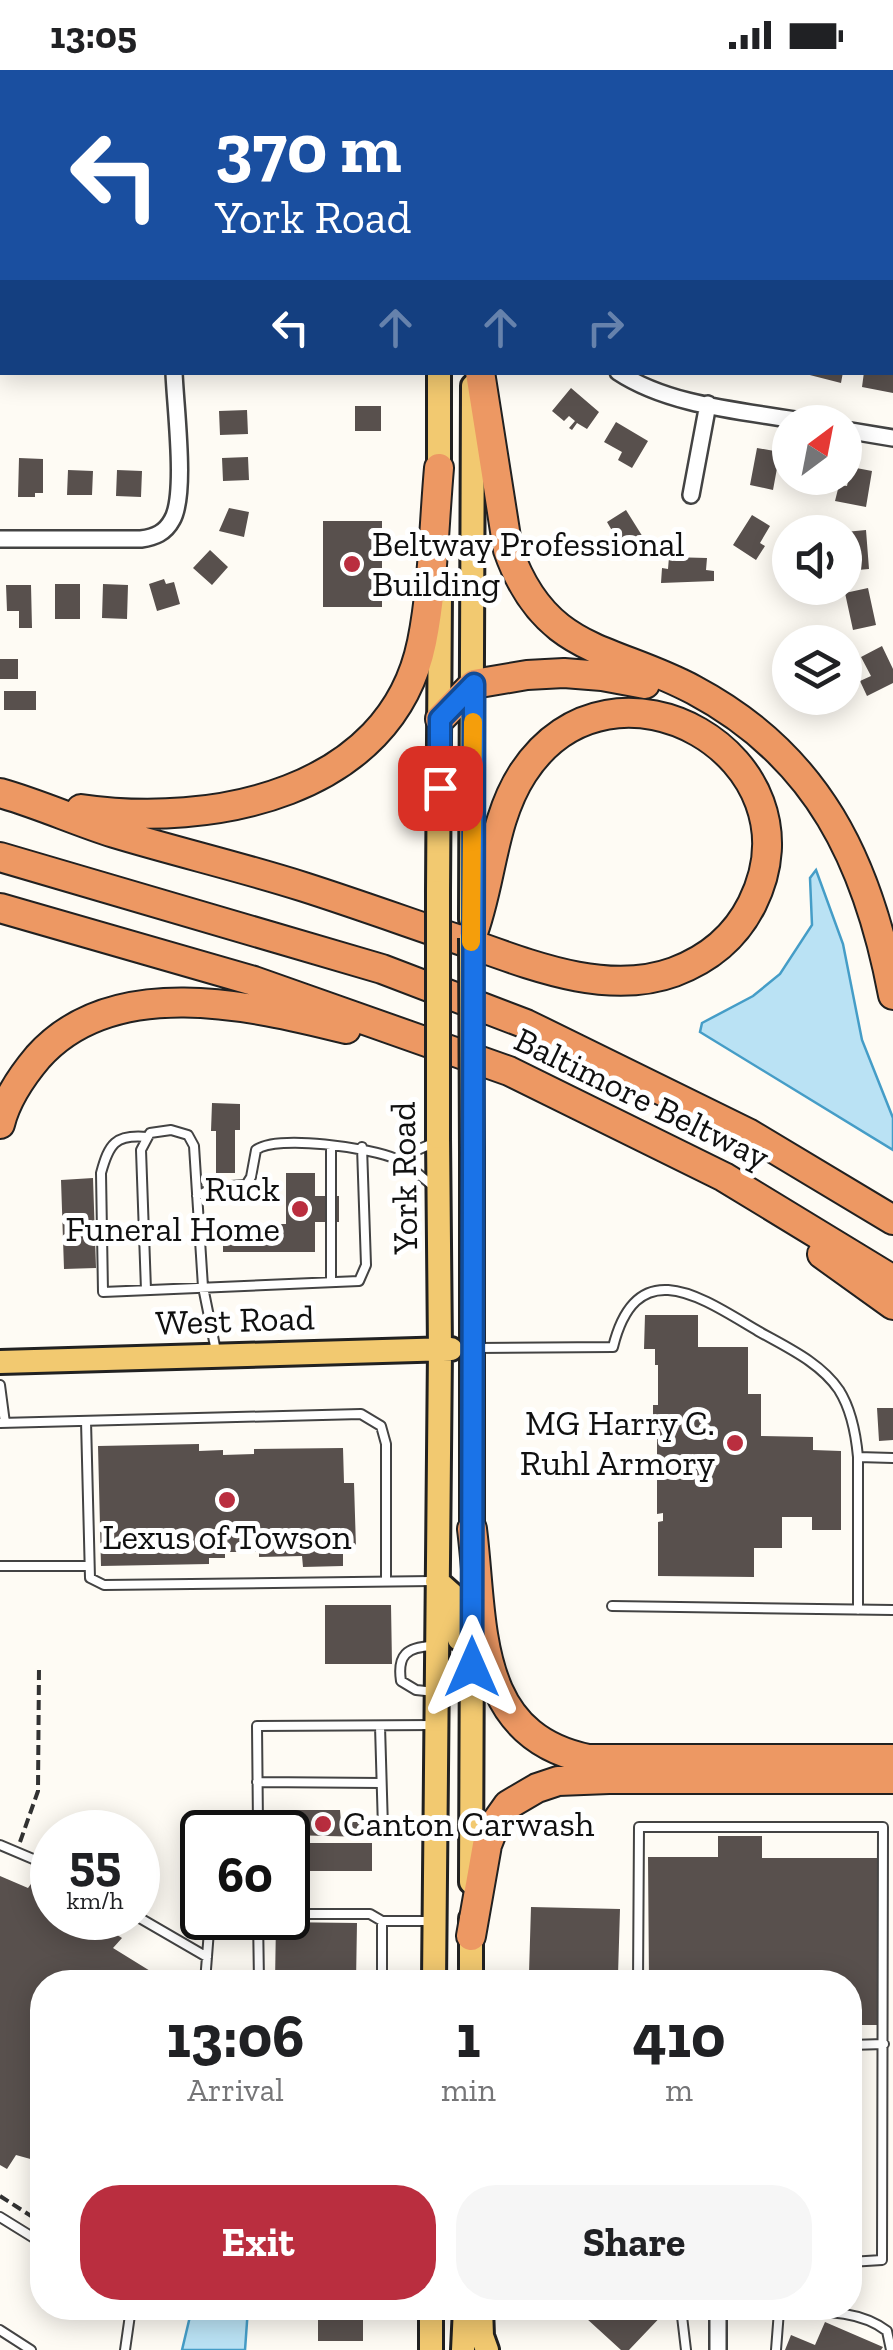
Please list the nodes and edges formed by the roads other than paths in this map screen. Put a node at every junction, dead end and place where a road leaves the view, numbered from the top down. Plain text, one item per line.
1 (174, 375) edge
2 (440, 375) edge
3 (476, 375) edge
4 (477, 375) edge
5 (622, 375) edge
6 (708, 404) junction
7 (772, 416) edge
8 (862, 433) edge
9 (893, 438) edge
10 (439, 468) junction
11 (692, 495) dead end
12 (0, 539) edge
13 (474, 684) junction
14 (440, 719) junction
15 (744, 722) junction
16 (0, 793) edge
17 (30, 802) junction
18 (0, 858) edge
19 (0, 908) edge
20 (476, 908) junction
21 (471, 938) joint
22 (893, 995) edge
23 (509, 1071) junction
24 (0, 1124) edge
25 (637, 1132) junction
26 (146, 1138) junction
27 (438, 1138) junction
28 (331, 1146) junction
29 (362, 1147) junction
30 (397, 1159) junction
31 (440, 1193) junction
32 (197, 1196) junction
33 (893, 1220) edge
34 (893, 1280) edge
35 (331, 1282) junction
36 (203, 1287) junction
37 (146, 1290) junction
38 (893, 1305) edge
39 (473, 1348) junction
40 (440, 1349) junction
41 (216, 1356) junction
42 (0, 1362) edge
43 (0, 1385) edge
44 (86, 1421) junction
45 (2, 1423) edge
46 (858, 1457) junction
47 (893, 1458) edge
48 (472, 1529) junction
49 (0, 1566) edge
50 (90, 1566) junction
51 (386, 1580) junction
52 (437, 1582) junction
53 (612, 1606) dead end
54 (858, 1610) junction
55 (893, 1610) edge
56 (436, 1645) junction
57 (435, 1692) junction
58 (380, 1726) junction
59 (435, 1726) junction
60 (472, 1736) junction
61 (893, 1758) edge
62 (893, 1779) edge
63 (258, 1782) junction
64 (382, 1783) junction
65 (258, 1810) edge
66 (366, 1828) dead end
67 (383, 1828) junction
68 (434, 1828) junction
69 (0, 1845) edge
70 (30, 1858) edge
71 (310, 1914) edge
72 (434, 1920) junction
73 (382, 1921) junction
74 (160, 1929) edge
75 (472, 1936) junction
76 (209, 1940) edge
77 (258, 1940) edge
78 (208, 1957) junction
79 (206, 1970) edge
80 (259, 1970) edge
81 (382, 1970) edge
82 (434, 1970) edge
83 (471, 1970) edge
84 (638, 1970) edge
85 (884, 2044) junction
86 (862, 2045) edge
87 (0, 2217) edge
88 (30, 2235) edge
89 (862, 2261) edge
90 (862, 2317) edge
91 (129, 2320) edge
92 (432, 2320) edge
93 (465, 2320) edge
94 (481, 2320) edge
95 (682, 2320) edge
96 (718, 2320) edge
97 (778, 2320) edge
98 (0, 2330) edge
99 (31, 2350) edge
100 (125, 2350) edge
101 (431, 2350) edge
102 (463, 2350) edge
103 (487, 2350) edge
104 (686, 2350) edge
105 (718, 2350) edge
106 (776, 2350) edge
107 (891, 2350) edge

1 - 12 street
2 - 10 main road, York Road
3 - 13 main road
4 - 15 highway
5 - 6 street
6 - 7 street
6 - 11 street
8 - 9 street
10 - 14 main road, York Road
10 - 17 highway
13 - 14 highway
13 - 15 highway
13 - 20 main road
14 - 27 main road, York Road, bridge
15 - 22 highway
16 - 17 highway
17 - 20 highway
18 - 33 highway, Baltimore Beltway
19 - 23 highway, Baltimore Beltway
20 - 21 highway
21 - 39 main road, York Road, bridge
23 - 24 highway
23 - 25 highway, Baltimore Beltway
25 - 34 highway, Baltimore Beltway
25 - 38 highway
26 - 32 lane
26 - 37 lane
26 - 37 lane
27 - 30 lane
27 - 31 main road, York Road
28 - 29 lane
28 - 32 lane
28 - 35 lane
29 - 30 lane
29 - 35 lane
30 - 31 lane
31 - 40 main road, York Road
32 - 36 lane
35 - 36 lane
36 - 37 lane
36 - 41 lane
39 - 40 main road, West Road
39 - 46 lane
39 - 48 main road, York Road
40 - 41 main road, West Road
40 - 52 main road, York Road
41 - 42 main road, West Road
43 - 45 lane
44 - 45 lane
44 - 50 lane
44 - 51 lane
46 - 47 lane
46 - 54 lane
48 - 60 main road, York Road
48 - 61 highway
49 - 50 lane
50 - 51 lane
51 - 52 lane
52 - 56 main road, York Road
52 - 60 main road
53 - 54 lane
54 - 55 lane
56 - 57 main road, York Road
56 - 57 lane
57 - 59 main road, York Road
58 - 59 lane
58 - 63 lane
58 - 64 lane
59 - 68 main road, York Road
60 - 75 main road, York Road
62 - 75 highway
63 - 64 lane
63 - 65 lane
64 - 67 lane
66 - 67 lane
67 - 68 lane
68 - 72 main road, York Road
69 - 70 lane
71 - 73 lane
72 - 73 lane
72 - 82 main road, York Road
73 - 81 lane
74 - 78 lane
75 - 83 main road, York Road
76 - 78 lane
77 - 80 lane
78 - 79 lane
84 - 85 lane
85 - 86 lane
85 - 89 lane
87 - 88 lane
90 - 107 lane
91 - 100 lane
92 - 101 main road
93 - 102 main road
94 - 103 main road
95 - 104 lane
96 - 105 street
97 - 106 lane
98 - 99 lane

